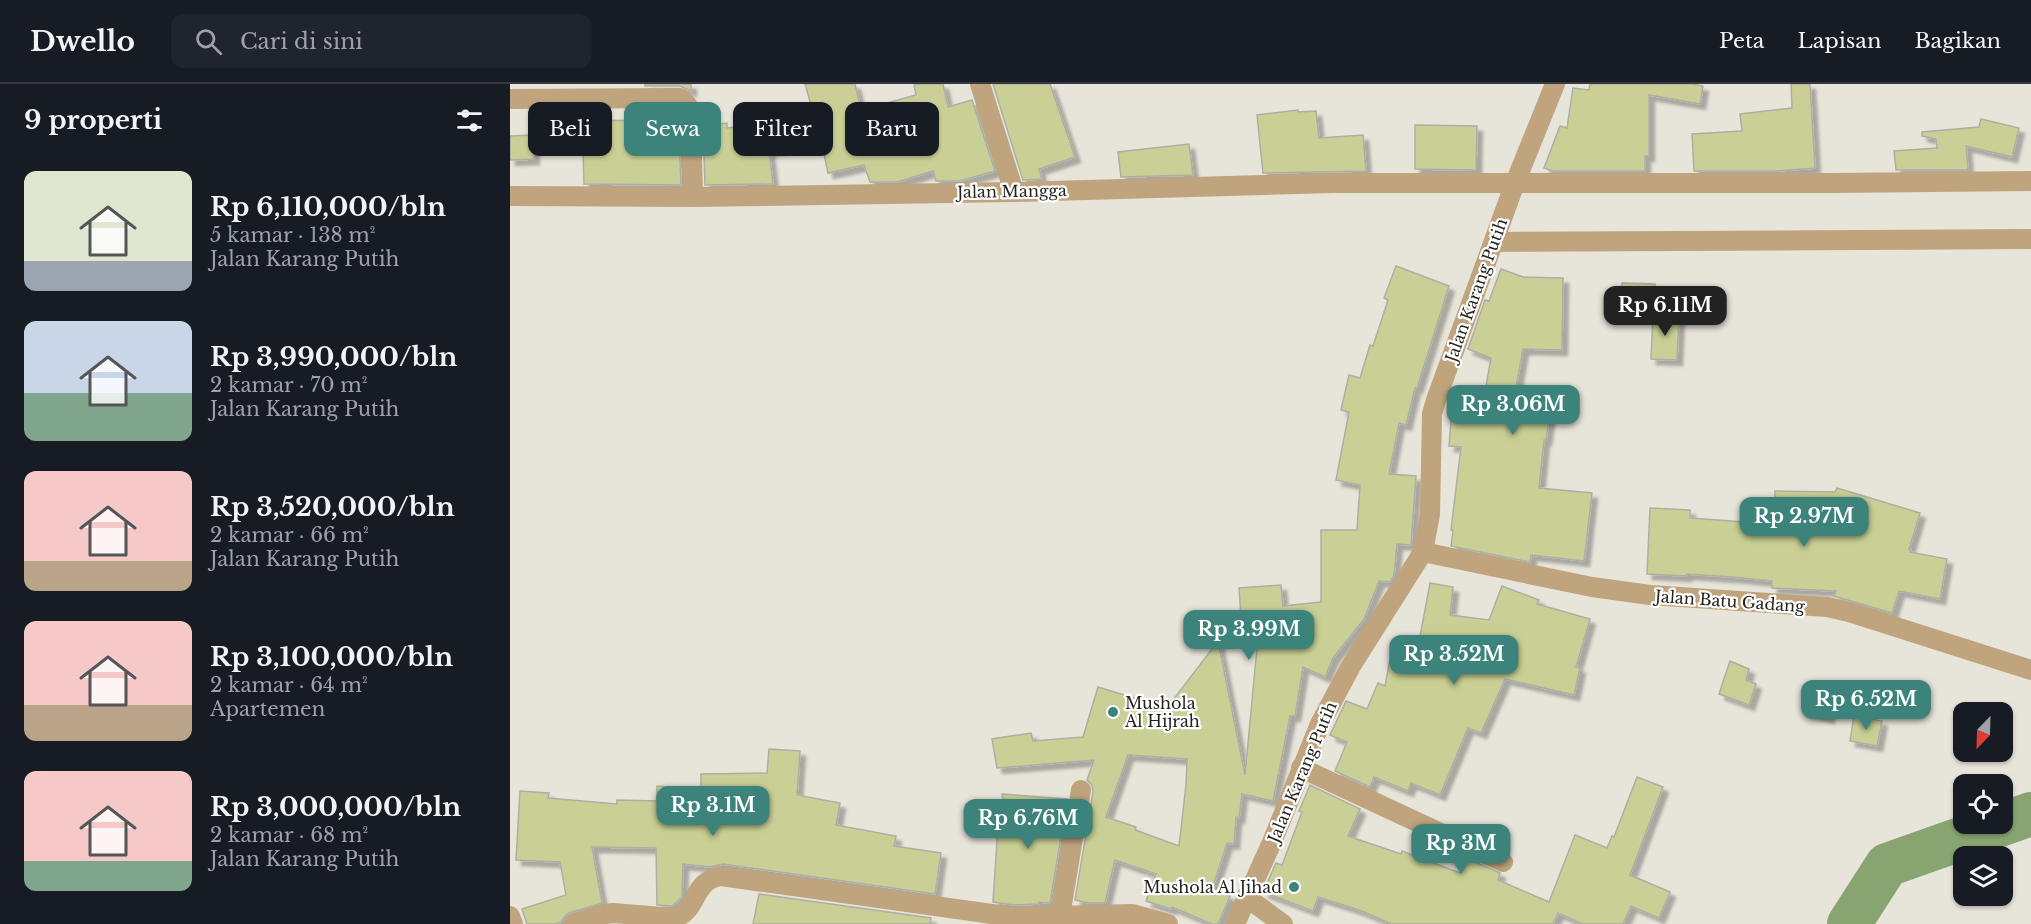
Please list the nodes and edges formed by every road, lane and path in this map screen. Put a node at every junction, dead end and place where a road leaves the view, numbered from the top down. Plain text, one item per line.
1 (980, 84) edge
2 (1556, 84) edge
3 (510, 99) edge
4 (2031, 181) edge
5 (1515, 183) junction
6 (1014, 192) junction
7 (510, 196) edge
8 (693, 197) junction
9 (2031, 239) edge
10 (1494, 242) junction
11 (1423, 552) junction
12 (2031, 670) edge
13 (1300, 768) junction
14 (1081, 790) dead end
15 (1503, 862) dead end
16 (1246, 897) junction
17 (510, 916) edge
18 (1060, 916) junction
19 (513, 924) edge
20 (573, 924) edge
21 (1168, 924) edge
22 (1235, 924) edge
23 (1283, 924) edge

1 - 6 street
2 - 5 street, Jalan Karang Putih
3 - 8 street
4 - 5 street, Jalan Mangga
5 - 6 street, Jalan Mangga
5 - 10 street, Jalan Karang Putih
6 - 8 street, Jalan Mangga
7 - 8 street, Jalan Mangga
9 - 10 street
10 - 11 street, Jalan Karang Putih
11 - 12 street, Jalan Batu Gadang
11 - 13 street, Jalan Karang Putih
13 - 15 street
13 - 16 street, Jalan Karang Putih
14 - 18 street
16 - 22 street, Jalan Karang Putih
16 - 23 street
17 - 19 street
18 - 20 street
18 - 21 street

